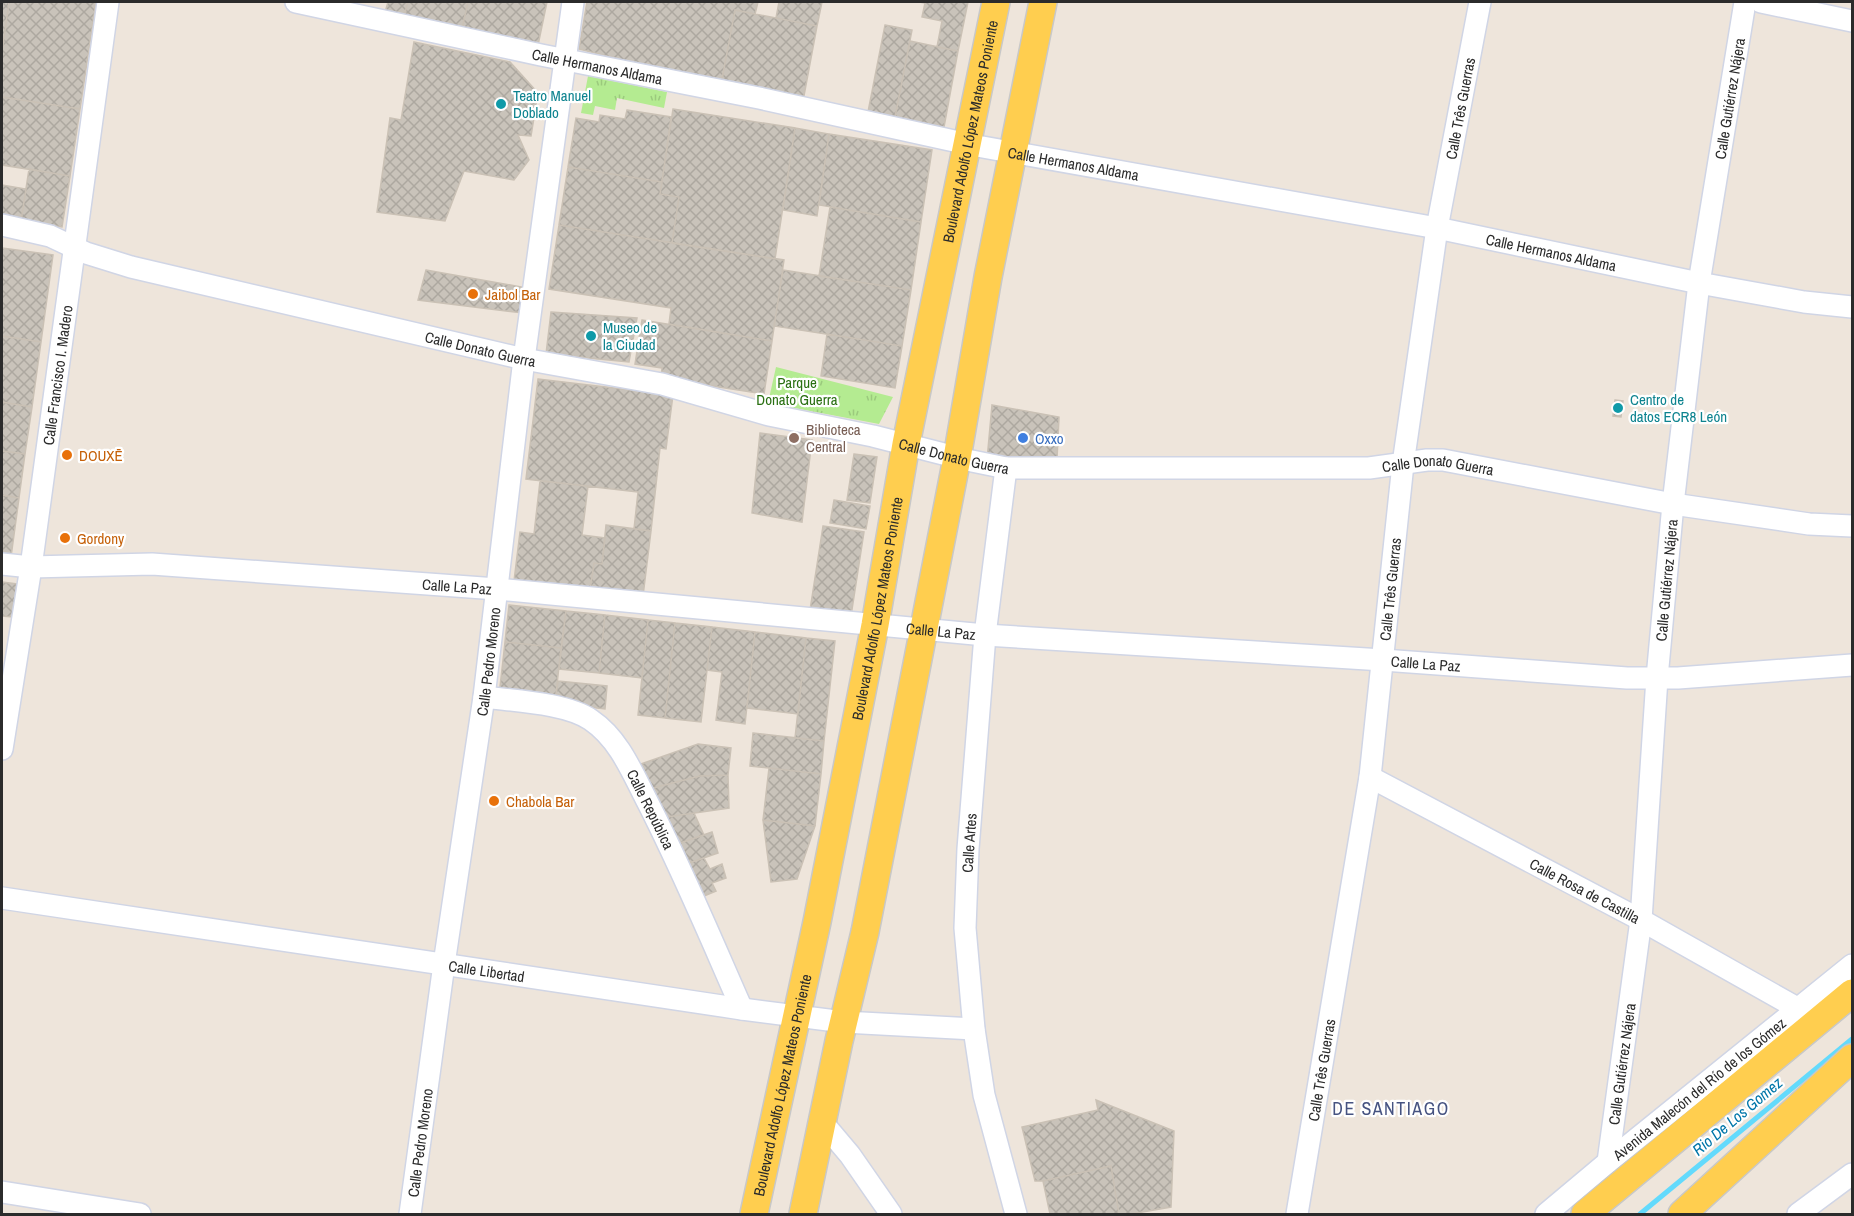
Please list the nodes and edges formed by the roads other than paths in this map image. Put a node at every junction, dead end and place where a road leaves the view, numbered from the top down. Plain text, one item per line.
1 (108, 2) edge
2 (296, 2) edge
3 (573, 2) edge
4 (996, 2) edge
5 (1043, 2) edge
6 (1480, 2) edge
7 (1745, 2) edge
8 (1761, 2) edge
9 (1852, 21) edge
10 (566, 59) junction
11 (967, 144) junction
12 (1014, 153) junction
13 (2, 225) edge
14 (1437, 228) junction
15 (74, 246) junction
16 (1699, 283) junction
17 (1852, 308) edge
18 (524, 359) junction
19 (906, 444) junction
20 (957, 458) junction
21 (1403, 464) junction
22 (1006, 468) junction
23 (1673, 504) junction
24 (1852, 526) edge
25 (2, 564) edge
26 (31, 567) junction
27 (497, 589) junction
28 (875, 625) junction
29 (923, 628) junction
30 (985, 635) junction
31 (1383, 660) junction
32 (1852, 665) edge
33 (1657, 678) junction
34 (484, 697) junction
35 (2, 749) edge
36 (1371, 777) junction
37 (2, 898) edge
38 (1641, 920) junction
39 (444, 964) junction
40 (1852, 965) edge
41 (1852, 993) edge
42 (1797, 1008) junction
43 (742, 1009) junction
44 (796, 1016) junction
45 (844, 1022) junction
46 (974, 1029) junction
47 (1852, 1058) edge
48 (823, 1123) junction
49 (1608, 1162) junction
50 (1852, 1174) edge
51 (2, 1192) edge
52 (140, 1215) edge
53 (410, 1215) edge
54 (754, 1215) edge
55 (803, 1215) edge
56 (891, 1215) edge
57 (1016, 1215) edge
58 (1297, 1215) edge
59 (1546, 1215) edge
60 (1585, 1215) edge
61 (1682, 1215) edge
62 (1798, 1215) edge

1 - 15 street, Calle Francisco I. Madero
2 - 10 street, Calle Hermanos Aldama
3 - 10 street, Calle Pedro Moreno
4 - 11 main road, Boulevard Adolfo López Mateos Poniente
5 - 12 main road
6 - 14 street, Calle Três Guerras
7 - 16 street, Calle Gutiérrez Nájera
8 - 9 street
10 - 11 street, Calle Hermanos Aldama
10 - 18 street, Calle Pedro Moreno
11 - 12 street, Calle Hermanos Aldama
11 - 19 main road, Boulevard Adolfo López Mateos Poniente
12 - 14 street, Calle Hermanos Aldama
12 - 20 main road
13 - 15 street, Calle Donato Guerra
14 - 16 street, Calle Hermanos Aldama
14 - 21 street, Calle Três Guerras
15 - 18 street, Calle Donato Guerra
15 - 26 street, Calle Francisco I. Madero
16 - 17 street, Calle Hermanos Aldama
16 - 23 street, Calle Gutiérrez Nájera
18 - 19 street, Calle Donato Guerra
18 - 27 street, Calle Pedro Moreno
19 - 20 street, Calle Donato Guerra
19 - 28 main road, Boulevard Adolfo López Mateos Poniente
20 - 22 street, Calle Donato Guerra
20 - 29 main road
21 - 22 street, Calle Donato Guerra
21 - 23 street, Calle Donato Guerra
21 - 31 street, Calle Três Guerras
22 - 30 street, Calle Artes
23 - 24 street, Calle Donato Guerra
23 - 33 street, Calle Gutiérrez Nájera
25 - 26 street, Calle La Paz
26 - 27 street, Calle La Paz
26 - 35 street, Calle Francisco I. Madero
27 - 28 street, Calle La Paz
27 - 34 street, Calle Pedro Moreno
28 - 29 street, Calle La Paz
28 - 44 main road, Boulevard Adolfo López Mateos Poniente
29 - 30 street, Calle La Paz
29 - 45 main road
30 - 31 street, Calle La Paz
30 - 46 street, Calle Artes
31 - 33 street, Calle La Paz
31 - 36 street, Calle Três Guerras
32 - 33 street, Calle La Paz
33 - 38 street, Calle Gutiérrez Nájera
34 - 39 street, Calle Pedro Moreno
34 - 43 street, Calle República
36 - 38 street, Calle Rosa de Castilla
36 - 58 street, Calle Três Guerras
37 - 39 street, Calle Libertad
38 - 42 street, Calle Rosa de Castilla
38 - 49 street, Calle Gutiérrez Nájera
39 - 43 street, Calle Libertad
39 - 53 street, Calle Pedro Moreno
40 - 42 street, Avenida Malecón del Río de los Gómez
41 - 60 main road, Avenida Malecón del Río de los Gómez
42 - 49 street, Avenida Malecón del Río de los Gómez
43 - 44 street, Calle Libertad
44 - 45 street, Calle Libertad
44 - 54 main road, Boulevard Adolfo López Mateos Poniente
45 - 46 street, Calle Libertad
45 - 48 main road
46 - 57 street, Calle Artes
47 - 61 main road
48 - 55 main road
48 - 56 street
49 - 59 street, Avenida Malecón del Río de los Gómez
50 - 62 street
51 - 52 street

